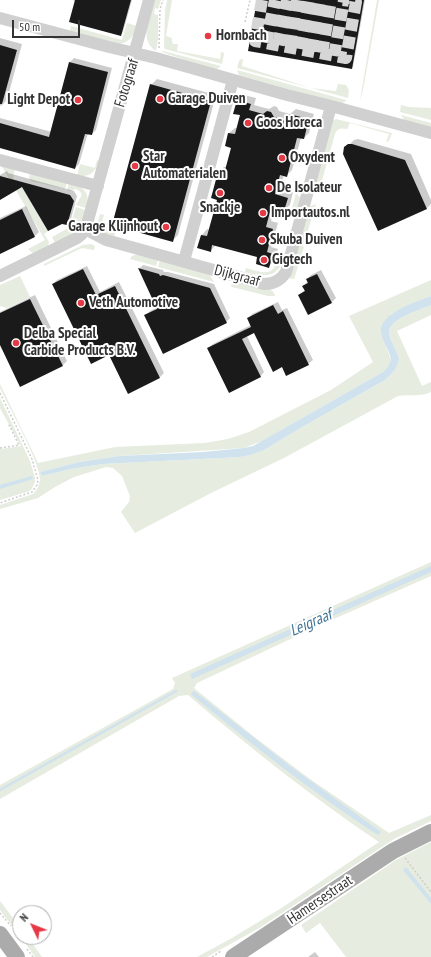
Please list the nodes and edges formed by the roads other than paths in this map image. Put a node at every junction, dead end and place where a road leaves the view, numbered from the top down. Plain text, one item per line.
1 (149, 0) edge
2 (0, 18) edge
3 (134, 53) junction
4 (233, 80) junction
5 (331, 106) junction
6 (431, 133) edge
7 (0, 160) edge
8 (98, 186) junction
9 (85, 229) junction
10 (184, 261) junction
11 (0, 276) edge
12 (431, 832) edge
13 (0, 934) edge
14 (17, 957) edge
15 (233, 957) edge

1 - 3 street
2 - 3 street
3 - 4 street, Fotograaf
3 - 8 street, Fotograaf
4 - 5 street, Fotograaf
4 - 10 street
5 - 6 street
5 - 10 street, Dijkgraaf
7 - 8 street
8 - 9 street, Fotograaf
9 - 10 street, Dijkgraaf
9 - 11 street
12 - 15 main road, Hamersestraat
13 - 14 main road

